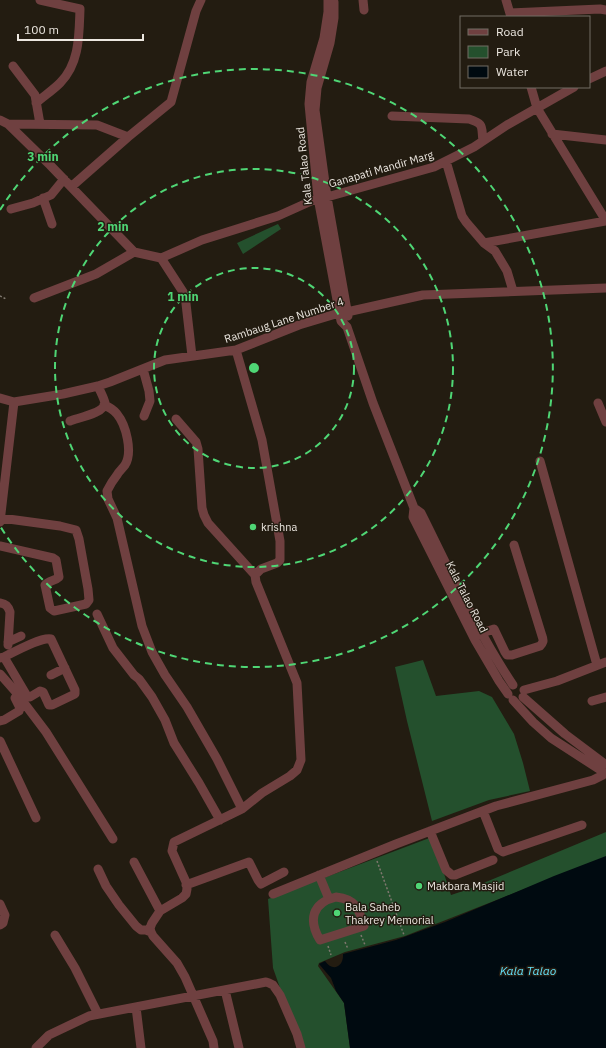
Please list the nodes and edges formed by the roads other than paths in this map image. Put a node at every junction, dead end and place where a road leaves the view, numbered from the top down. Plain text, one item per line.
1 (40, 0) edge
2 (201, 0) edge
3 (328, 0) edge
4 (334, 0) edge
5 (363, 0) edge
6 (506, 0) edge
7 (602, 6) edge
8 (364, 10) dead end
9 (510, 15) edge
10 (12, 66) dead end
11 (606, 71) edge
12 (590, 79) edge
13 (531, 88) edge
14 (572, 88) edge
15 (36, 103) junction
16 (536, 108) junction
17 (392, 116) dead end
18 (4, 122) edge
19 (40, 124) junction
20 (552, 134) junction
21 (128, 137) junction
22 (606, 140) edge
23 (483, 141) junction
24 (446, 161) junction
25 (64, 179) junction
26 (71, 187) junction
27 (43, 198) junction
28 (323, 198) junction
29 (11, 209) dead end
30 (606, 221) edge
31 (52, 224) dead end
32 (484, 243) junction
33 (134, 252) junction
34 (161, 258) junction
35 (606, 288) edge
36 (513, 292) junction
37 (34, 298) dead end
38 (343, 312) junction
39 (236, 350) junction
40 (192, 356) junction
41 (143, 369) junction
42 (98, 386) junction
43 (0, 398) edge
44 (14, 402) junction
45 (598, 403) dead end
46 (104, 405) junction
47 (144, 416) dead end
48 (176, 419) dead end
49 (70, 421) dead end
50 (606, 422) edge
51 (540, 461) dead end
52 (1, 520) edge
53 (514, 545) dead end
54 (0, 546) edge
55 (255, 574) junction
56 (0, 603) edge
57 (96, 614) dead end
58 (477, 635) junction
59 (21, 636) dead end
60 (2, 657) edge
61 (606, 662) edge
62 (596, 665) junction
63 (65, 668) junction
64 (0, 674) edge
65 (51, 675) dead end
66 (0, 681) edge
67 (513, 685) junction
68 (523, 693) junction
69 (511, 697) junction
70 (606, 697) edge
71 (592, 701) dead end
72 (542, 713) junction
73 (1, 719) edge
74 (533, 722) junction
75 (1, 747) edge
76 (604, 767) edge
77 (242, 809) junction
78 (480, 812) junction
79 (36, 818) dead end
80 (220, 820) junction
81 (582, 825) dead end
82 (430, 831) junction
83 (113, 840) dead end
84 (492, 846) dead end
85 (493, 860) dead end
86 (134, 862) dead end
87 (98, 868) dead end
88 (284, 872) dead end
89 (319, 875) junction
90 (186, 885) junction
91 (273, 894) dead end
92 (329, 899) junction
93 (0, 904) edge
94 (160, 912) junction
95 (0, 925) edge
96 (150, 932) junction
97 (55, 935) dead end
98 (225, 990) junction
99 (193, 996) junction
100 (136, 1007) junction
101 (98, 1014) junction
102 (36, 1048) edge
103 (141, 1048) edge
104 (214, 1048) edge
105 (239, 1048) edge
106 (301, 1048) edge

1 - 15 street
2 - 21 street
3 - 28 street, Kala Talao Road
4 - 28 street, Kala Talao Road
5 - 8 street
6 - 9 street
7 - 9 street
10 - 15 street
11 - 12 street
13 - 16 street
14 - 16 street, Ganapati Mandir Marg
15 - 19 street
16 - 20 street
16 - 23 street, Ganapati Mandir Marg
17 - 23 street
18 - 19 street
18 - 25 street
19 - 21 street
20 - 22 street
20 - 30 street
21 - 26 street
23 - 24 street, Ganapati Mandir Marg
24 - 28 street, Ganapati Mandir Marg
24 - 32 street
25 - 26 street
25 - 27 street
26 - 33 street
27 - 29 street
27 - 31 street
28 - 34 street, Ganapati Mandir Marg
28 - 38 street, Kala Talao Road
30 - 32 street
32 - 36 street
33 - 34 street
33 - 37 street
34 - 40 street
35 - 36 street, Rambaug Lane Number 4
36 - 38 street, Rambaug Lane Number 4
38 - 39 street, Rambaug Lane Number 4
38 - 58 street, Kala Talao Road
39 - 40 street, Rambaug Lane Number 4
39 - 55 street
40 - 41 street, Rambaug Lane Number 4
41 - 42 street, Rambaug Lane Number 4
41 - 47 street
42 - 44 street, Rambaug Lane Number 4
42 - 46 street
43 - 44 street, Rambaug Lane Number 4
44 - 52 street
45 - 50 street
46 - 49 street
46 - 77 street
48 - 55 street
51 - 62 street
52 - 54 street
53 - 58 street
55 - 77 street
56 - 59 street
57 - 80 street
58 - 67 street, Kala Talao Road
58 - 69 street, Kala Talao Road
60 - 63 street
60 - 63 street
61 - 62 street
62 - 68 street
63 - 65 street
64 - 83 street
66 - 73 street
67 - 68 street
67 - 69 street
68 - 69 street
68 - 72 street
69 - 74 street, Kala Talao Road
70 - 71 street
72 - 74 street
72 - 76 street
74 - 76 street, Kala Talao Road
75 - 79 street
76 - 78 street
77 - 80 street
78 - 81 street
78 - 82 street
78 - 84 street
80 - 90 street
82 - 85 street
82 - 89 street
86 - 94 street
87 - 96 street
88 - 90 street
89 - 91 street
89 - 92 street
90 - 94 street
92 - 92 street
93 - 95 street
94 - 96 street
96 - 99 street
97 - 101 street
98 - 99 street
98 - 105 street
98 - 106 street
99 - 100 street
99 - 104 street
100 - 101 street
100 - 103 street
101 - 102 street

